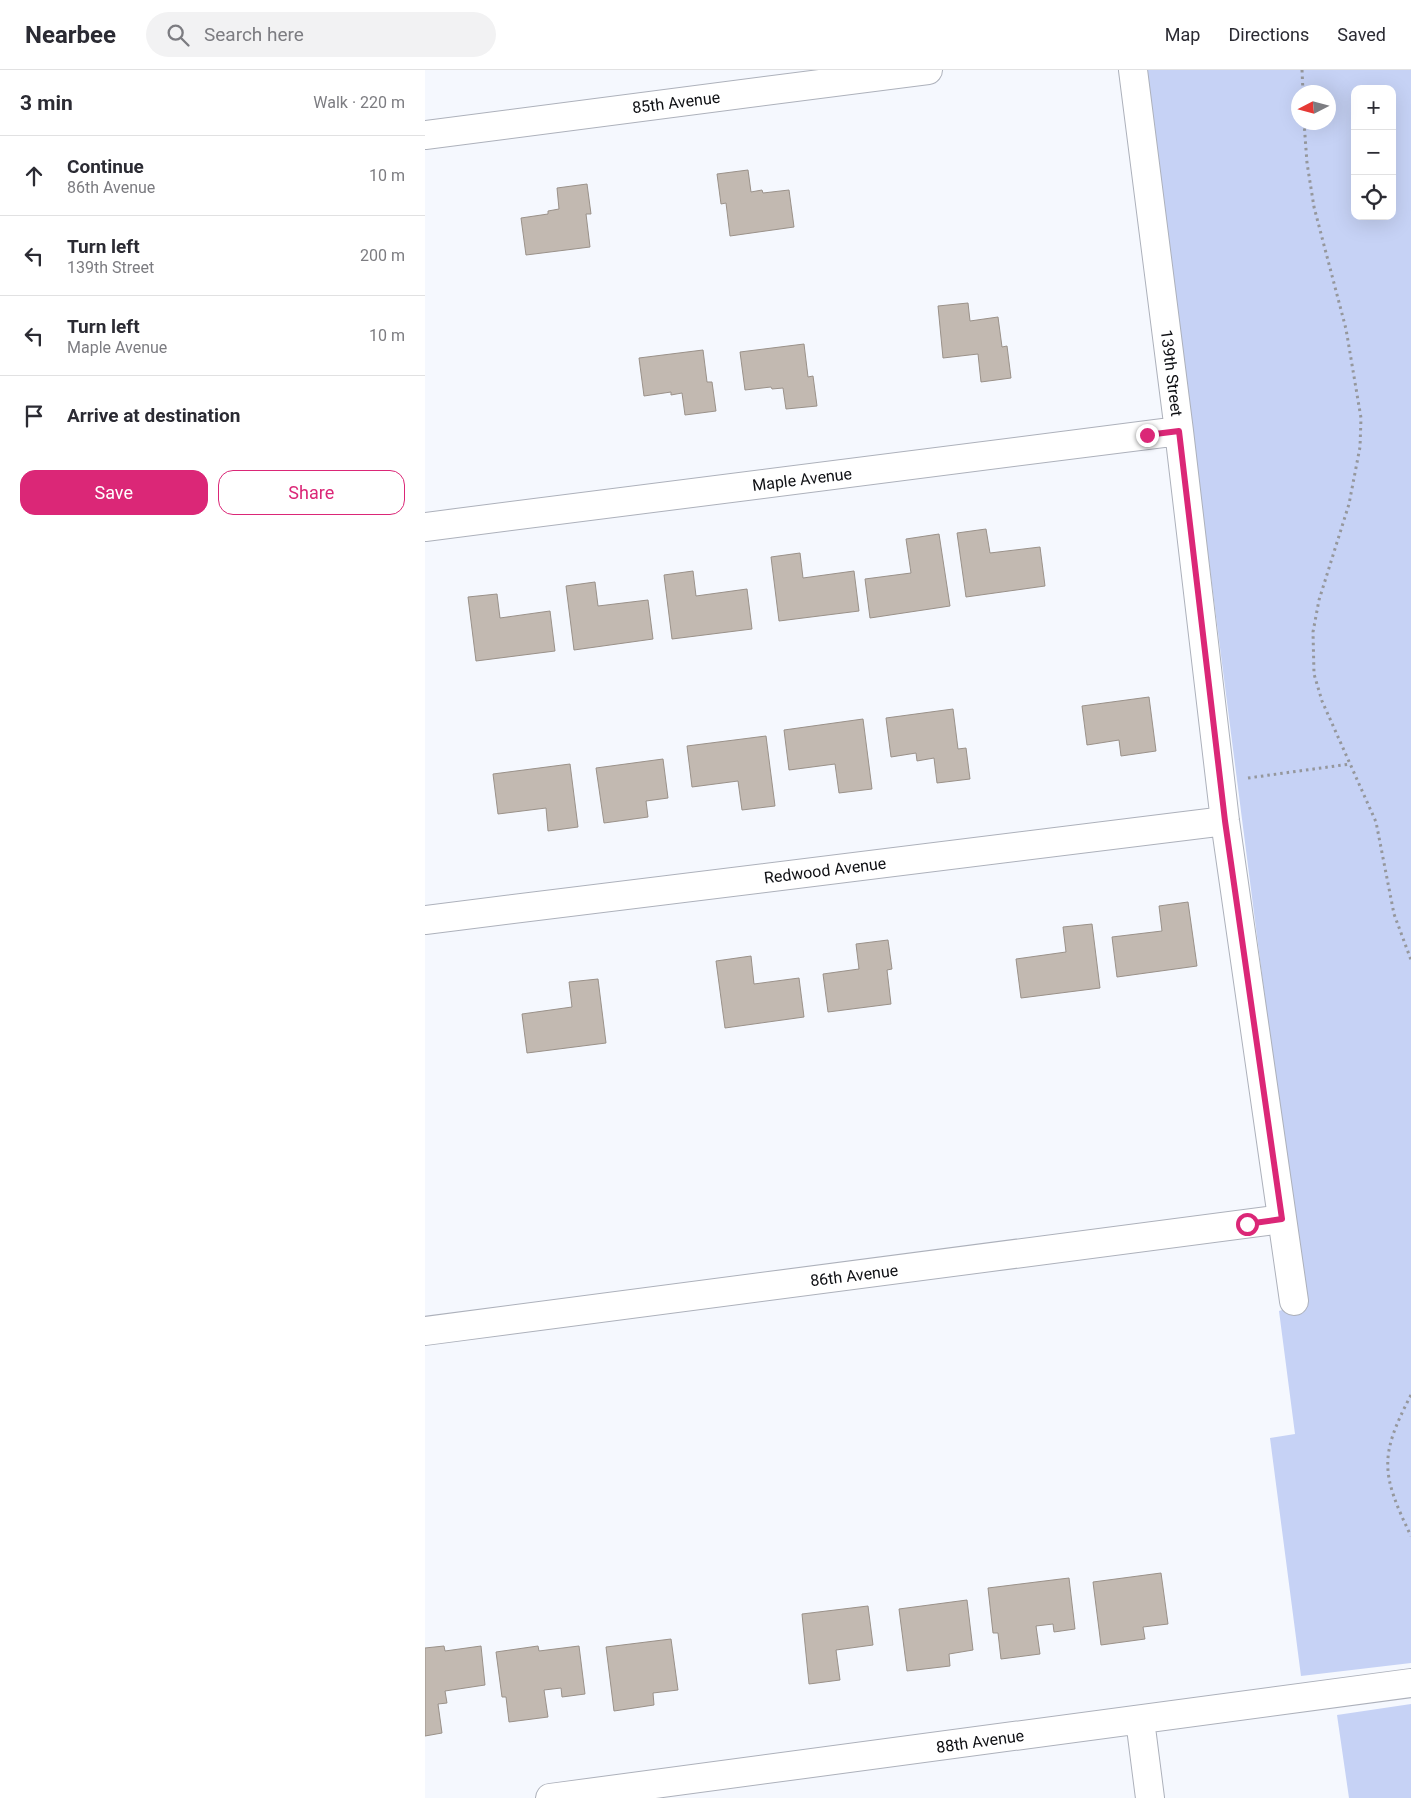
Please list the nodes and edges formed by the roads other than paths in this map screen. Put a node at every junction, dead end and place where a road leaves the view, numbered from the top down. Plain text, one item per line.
1 (928, 70) edge
2 (1133, 70) edge
3 (425, 135) edge
4 (1179, 431) junction
5 (425, 527) edge
6 (1225, 821) junction
7 (425, 920) edge
8 (1282, 1219) junction
9 (1294, 1301) dead end
10 (425, 1331) edge
11 (1411, 1683) edge
12 (1140, 1720) junction
13 (550, 1798) edge
14 (1150, 1798) edge

1 - 3 street, 85th Avenue
2 - 4 street, 139th Street
4 - 5 street, Maple Avenue
4 - 6 street, 139th Street
6 - 7 street, Redwood Avenue
6 - 8 street, 139th Street
8 - 9 street, 139th Street
8 - 10 street, 86th Avenue
11 - 12 street, 88th Avenue
12 - 13 street, 88th Avenue
12 - 14 street

